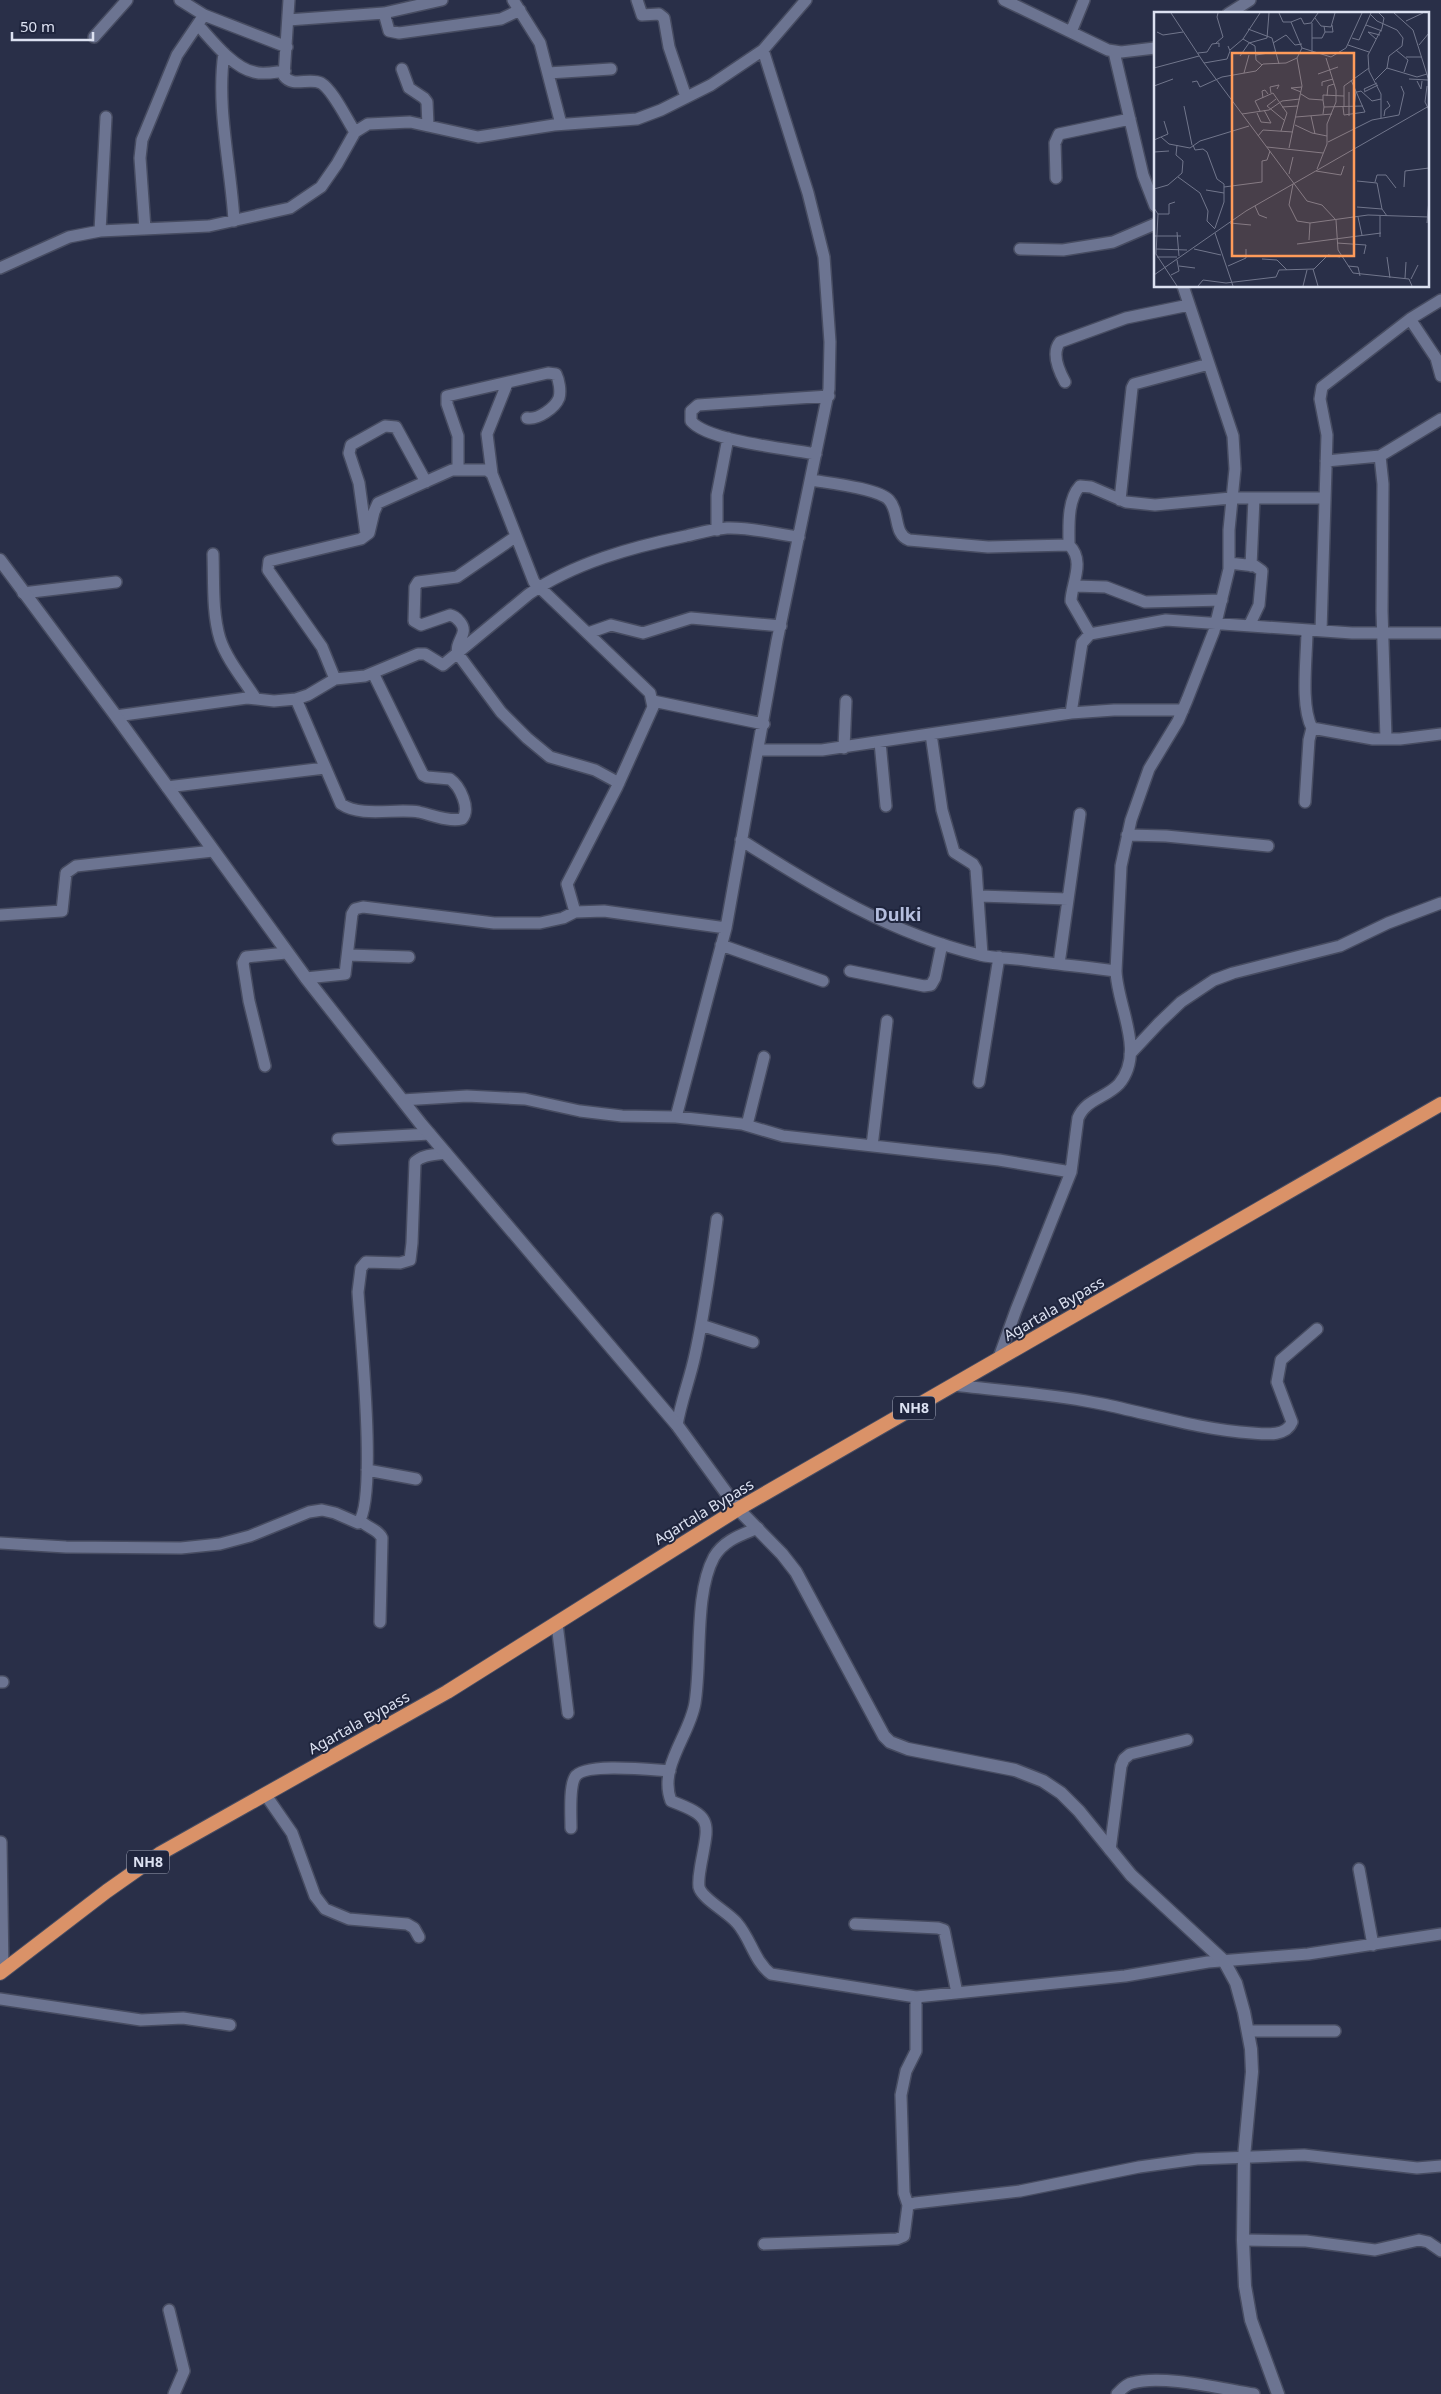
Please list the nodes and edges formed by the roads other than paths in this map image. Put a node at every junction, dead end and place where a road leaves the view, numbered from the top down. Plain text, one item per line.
1 (127, 0) edge
2 (180, 0) edge
3 (289, 0) edge
4 (442, 0) edge
5 (513, 0) edge
6 (637, 0) edge
7 (806, 0) edge
8 (1004, 0) edge
9 (1084, 0) edge
10 (1250, 0) edge
11 (520, 10) junction
12 (1231, 12) edge
13 (384, 13) junction
14 (201, 20) junction
15 (288, 20) junction
16 (1071, 32) junction
17 (94, 37) dead end
18 (287, 47) junction
19 (1154, 48) edge
20 (763, 50) junction
21 (1114, 52) junction
22 (224, 53) junction
23 (402, 69) dead end
24 (611, 69) dead end
25 (285, 71) junction
26 (548, 73) junction
27 (686, 97) junction
28 (106, 117) dead end
29 (1130, 119) junction
30 (561, 124) junction
31 (428, 126) junction
32 (355, 132) junction
33 (1056, 178) dead end
34 (1154, 204) edge
35 (234, 221) junction
36 (1154, 224) edge
37 (145, 229) junction
38 (100, 231) junction
39 (1020, 249) dead end
40 (0, 268) edge
41 (1185, 288) edge
42 (1441, 300) edge
43 (1189, 305) junction
44 (1410, 319) junction
45 (1208, 364) junction
46 (1441, 376) edge
47 (1065, 382) dead end
48 (507, 384) junction
49 (828, 396) junction
50 (527, 418) dead end
51 (1441, 419) edge
52 (728, 438) junction
53 (816, 454) junction
54 (1380, 456) junction
55 (1326, 461) junction
56 (458, 468) junction
57 (492, 474) junction
58 (811, 480) junction
59 (426, 482) junction
60 (1231, 498) junction
61 (1254, 498) junction
62 (1325, 498) junction
63 (1120, 500) junction
64 (717, 530) junction
65 (366, 536) junction
66 (515, 537) junction
67 (799, 537) junction
68 (1069, 545) junction
69 (213, 554) dead end
70 (0, 560) edge
71 (1230, 563) junction
72 (1251, 566) junction
73 (116, 582) dead end
74 (1074, 586) junction
75 (538, 588) junction
76 (23, 593) junction
77 (1222, 600) junction
78 (1216, 623) junction
79 (781, 626) junction
80 (1250, 626) junction
81 (1307, 630) junction
82 (1321, 631) junction
83 (588, 633) junction
84 (1441, 633) edge
85 (1090, 634) junction
86 (1382, 634) junction
87 (458, 654) junction
88 (373, 673) junction
89 (335, 678) junction
90 (256, 699) junction
91 (296, 699) junction
92 (653, 701) junction
93 (846, 701) dead end
94 (1183, 710) junction
95 (1071, 713) junction
96 (116, 716) junction
97 (764, 724) junction
98 (1312, 728) junction
99 (931, 734) junction
100 (1441, 734) edge
101 (1386, 739) junction
102 (880, 742) junction
103 (844, 748) junction
104 (759, 750) junction
105 (325, 768) junction
106 (619, 783) junction
107 (167, 787) junction
108 (1305, 802) dead end
109 (886, 806) dead end
110 (1080, 814) dead end
111 (1127, 835) junction
112 (741, 840) junction
113 (1268, 846) dead end
114 (213, 851) junction
115 (979, 896) junction
116 (1068, 899) junction
117 (1441, 903) edge
118 (575, 912) junction
119 (0, 914) edge
120 (726, 928) junction
121 (942, 944) junction
122 (722, 945) junction
123 (286, 952) junction
124 (348, 955) junction
125 (982, 955) junction
126 (409, 957) dead end
127 (999, 957) junction
128 (1059, 964) junction
129 (850, 971) dead end
130 (1116, 971) junction
131 (306, 978) junction
132 (823, 981) dead end
133 (887, 1021) dead end
134 (1130, 1054) junction
135 (764, 1057) dead end
136 (265, 1066) dead end
137 (979, 1082) dead end
138 (402, 1100) junction
139 (1441, 1104) edge
140 (676, 1117) junction
141 (747, 1126) junction
142 (430, 1134) junction
143 (338, 1139) dead end
144 (872, 1146) junction
145 (446, 1154) junction
146 (1070, 1172) junction
147 (717, 1219) dead end
148 (701, 1326) junction
149 (1317, 1328) dead end
150 (752, 1342) dead end
151 (998, 1360) junction
152 (954, 1385) junction
153 (677, 1425) junction
154 (367, 1470) junction
155 (416, 1479) dead end
156 (738, 1509) junction
157 (360, 1520) junction
158 (758, 1528) junction
159 (0, 1543) edge
160 (380, 1622) dead end
161 (557, 1624) junction
162 (568, 1713) dead end
163 (1187, 1740) dead end
164 (670, 1771) junction
165 (265, 1794) junction
166 (571, 1828) dead end
167 (1, 1842) dead end
168 (1110, 1850) junction
169 (1359, 1869) dead end
170 (855, 1924) dead end
171 (1441, 1934) edge
172 (419, 1937) dead end
173 (1373, 1945) junction
174 (1224, 1961) junction
175 (2, 1972) edge
176 (957, 1993) junction
177 (916, 1997) junction
178 (0, 1999) edge
179 (230, 2025) dead end
180 (1248, 2031) junction
181 (1335, 2031) dead end
182 (1244, 2157) junction
183 (1441, 2166) edge
184 (908, 2206) junction
185 (1243, 2240) junction
186 (764, 2244) dead end
187 (1441, 2252) edge
188 (169, 2310) dead end
189 (174, 2394) edge
190 (1117, 2394) edge
191 (1254, 2394) edge
192 (1278, 2394) edge

1 - 17 street
2 - 14 street
3 - 15 street
4 - 13 street
5 - 11 street
6 - 27 street
7 - 20 street
8 - 16 street
9 - 16 street
10 - 12 street
11 - 13 street
11 - 26 street
13 - 15 street
14 - 18 street
14 - 22 street
14 - 37 street
15 - 18 street
16 - 21 street
18 - 25 street
19 - 21 street
20 - 27 street
20 - 49 street
21 - 29 street
22 - 25 street
22 - 35 street
23 - 31 street
24 - 26 street
25 - 32 street
26 - 30 street
27 - 30 street
28 - 38 street
29 - 33 street
29 - 34 street
30 - 31 street
31 - 32 street
32 - 35 street
35 - 37 street
36 - 39 street
37 - 38 street
38 - 40 street
41 - 43 street
42 - 44 street
43 - 45 street
43 - 47 street
44 - 46 street
44 - 55 street
45 - 60 street
45 - 63 street
48 - 50 street
48 - 56 street
48 - 57 street
49 - 52 street
49 - 53 street
51 - 54 street
52 - 53 street
52 - 64 street
53 - 58 street
54 - 55 street
54 - 86 street
55 - 62 street
56 - 57 street
56 - 59 street
57 - 66 street
58 - 67 street
58 - 68 street
59 - 65 street
59 - 65 street
60 - 61 street
60 - 63 street
60 - 71 street
61 - 62 street
61 - 72 street
62 - 82 street
63 - 68 street
64 - 67 street
64 - 75 street
65 - 89 street
66 - 75 street
66 - 87 street
67 - 79 street
68 - 74 street
69 - 90 street
70 - 76 street
71 - 72 street
71 - 77 street
72 - 80 street
73 - 76 street
74 - 77 street
74 - 85 street
75 - 83 street
75 - 87 street
76 - 96 street
77 - 78 street
78 - 80 street
78 - 85 street
78 - 94 street
79 - 83 street
79 - 97 street
80 - 81 street
81 - 82 street
81 - 98 street
82 - 86 street
83 - 92 street
84 - 86 street
85 - 95 street
86 - 101 street
87 - 88 street
87 - 106 street
88 - 89 street
88 - 105 street
89 - 91 street
90 - 91 street
90 - 96 street
91 - 105 street
92 - 97 street
92 - 106 street
93 - 103 street
94 - 95 street
94 - 111 street
95 - 99 street
96 - 107 street
97 - 104 street
98 - 101 street
98 - 108 street
99 - 102 street
99 - 115 street
100 - 101 street
102 - 103 street
102 - 109 street
103 - 104 street
104 - 112 street
105 - 107 street
106 - 118 street
107 - 114 street
110 - 116 street
111 - 113 street
111 - 130 street
112 - 120 street
112 - 121 street
114 - 119 street
114 - 123 street
115 - 116 street
115 - 125 street
116 - 128 street
117 - 134 street
118 - 120 street
118 - 124 street
120 - 122 street
121 - 125 street
121 - 129 street
122 - 132 street
122 - 140 street
123 - 131 street
123 - 136 street
124 - 126 street
124 - 131 street
125 - 127 street
127 - 128 street
127 - 137 street
128 - 130 street
130 - 134 street
131 - 138 street
133 - 144 street
134 - 146 street
135 - 141 street
138 - 140 street
138 - 142 street
139 - 151 highway, Agartala Bypass / NH8
140 - 141 street
141 - 144 street
142 - 143 street
142 - 145 street
144 - 146 street
145 - 153 street
145 - 154 street
146 - 151 street
147 - 148 street
148 - 150 street
148 - 153 street
149 - 152 street
151 - 152 highway, Agartala Bypass / NH8
152 - 156 highway, Agartala Bypass / NH8
153 - 156 street
154 - 155 street
154 - 157 street
156 - 158 street
156 - 161 highway, Agartala Bypass / NH8
157 - 159 street
157 - 160 street
158 - 164 street
158 - 168 street
161 - 162 street
161 - 165 highway, Agartala Bypass / NH8
163 - 168 street
164 - 166 street
164 - 177 street
165 - 172 street
165 - 175 highway, Agartala Bypass / NH8
167 - 175 street
168 - 174 street
169 - 173 street
170 - 176 street
171 - 173 street
173 - 174 street
174 - 176 street
174 - 180 street
176 - 177 street
177 - 184 street
178 - 179 street
180 - 181 street
180 - 182 street
182 - 183 street
182 - 184 street
182 - 185 street
184 - 186 street
185 - 187 street
185 - 192 street
188 - 189 street
190 - 191 street

